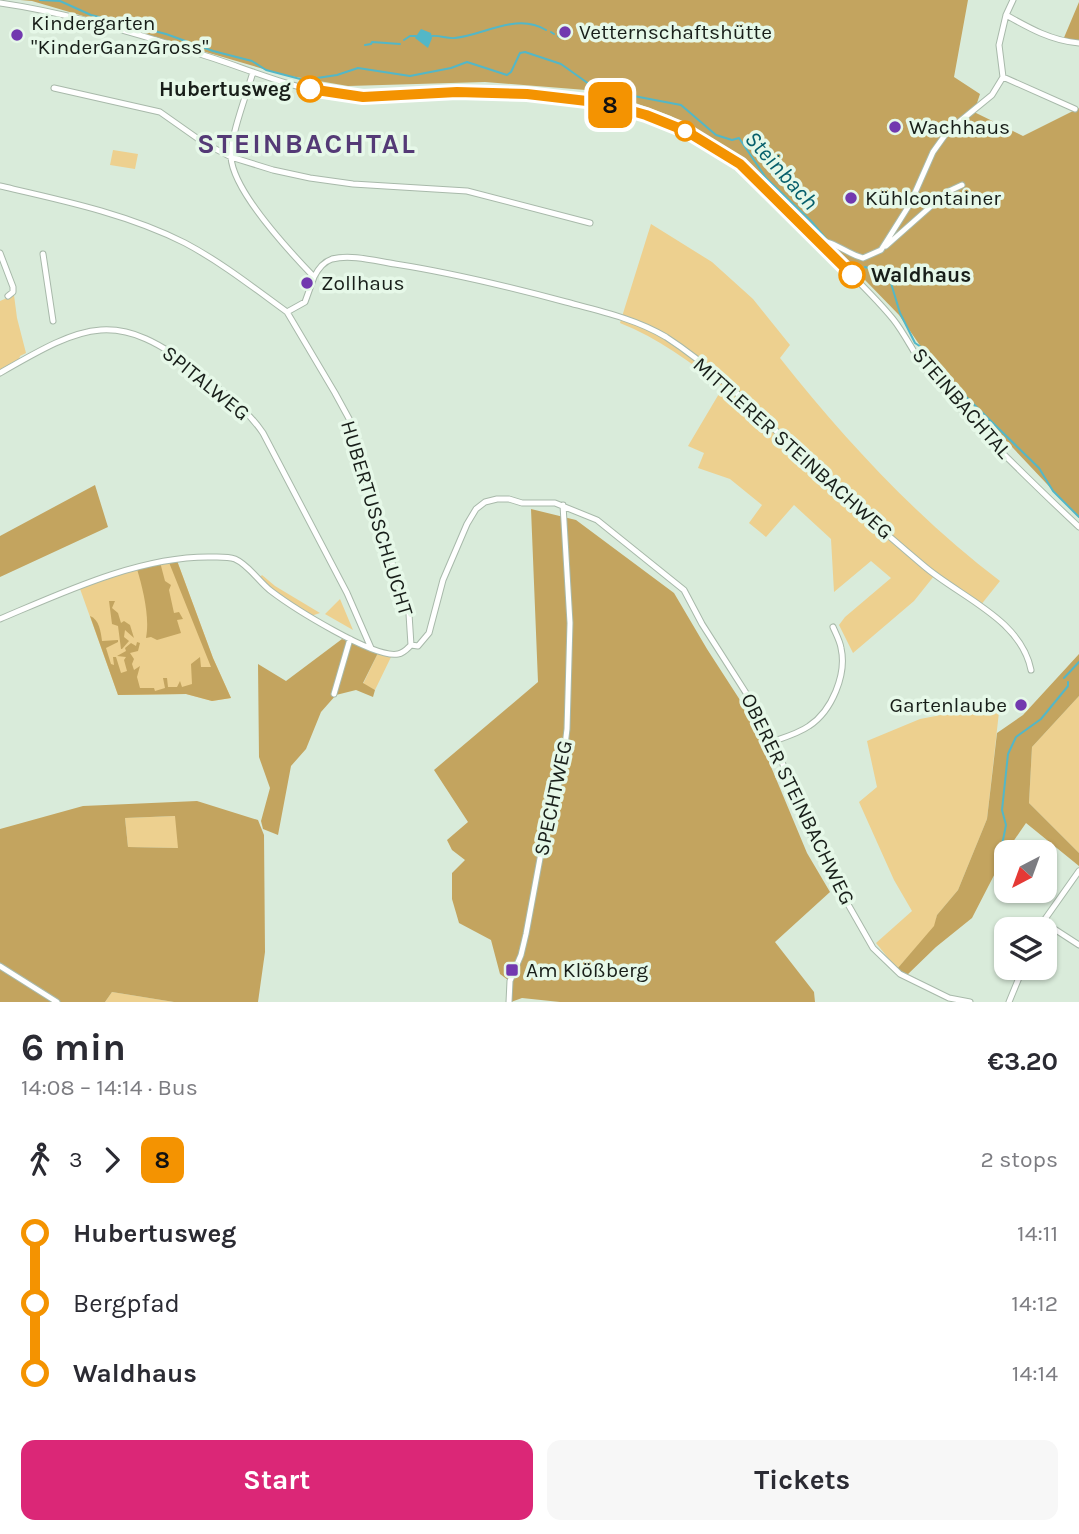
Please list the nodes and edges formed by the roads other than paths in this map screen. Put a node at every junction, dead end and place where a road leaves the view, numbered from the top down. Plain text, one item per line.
1 (1013, 0) edge
2 (0, 4) edge
3 (1006, 15) junction
4 (1079, 43) edge
5 (253, 72) junction
6 (1003, 77) junction
7 (54, 88) dead end
8 (1075, 109) dead end
9 (231, 157) junction
10 (962, 185) dead end
11 (0, 186) edge
12 (590, 223) dead end
13 (816, 240) junction
14 (881, 250) junction
15 (0, 253) edge
16 (44, 254) dead end
17 (314, 277) junction
18 (8, 296) dead end
19 (288, 312) junction
20 (53, 321) dead end
21 (0, 373) edge
22 (563, 505) junction
23 (1079, 527) edge
24 (0, 619) edge
25 (833, 627) dead end
26 (350, 639) junction
27 (411, 645) junction
28 (371, 648) junction
29 (1031, 670) dead end
30 (334, 694) dead end
31 (774, 741) junction
32 (1079, 871) edge
33 (1045, 917) edge
34 (1057, 931) edge
35 (1079, 945) edge
36 (0, 967) edge
37 (1018, 980) edge
38 (947, 1000) edge
39 (57, 1002) edge
40 (509, 1002) edge
41 (970, 1002) edge
42 (1009, 1002) edge

1 - 3 street
2 - 5 street, STEINBACHTAL
3 - 4 street
3 - 6 street
5 - 9 street
5 - 13 street, STEINBACHTAL
6 - 8 street
6 - 14 street
7 - 9 street
9 - 12 street
9 - 17 street
10 - 14 street
11 - 19 street
13 - 14 street
13 - 23 street, STEINBACHTAL
15 - 18 street
16 - 20 street
17 - 19 street
17 - 29 street, MITTLERER STEINBACHWEG
19 - 27 street, HUBERTUSSCHLUCHT
21 - 28 street, SPITALWEG
22 - 27 street, OBERER STEINBACHWEG
22 - 31 street, OBERER STEINBACHWEG
22 - 40 street, SPECHTWEG
24 - 26 street
25 - 31 street
26 - 28 street
26 - 30 street
27 - 28 street
31 - 38 street, OBERER STEINBACHWEG
32 - 33 street
34 - 35 street
36 - 39 street
37 - 42 street
38 - 41 street, OBERER STEINBACHWEG

